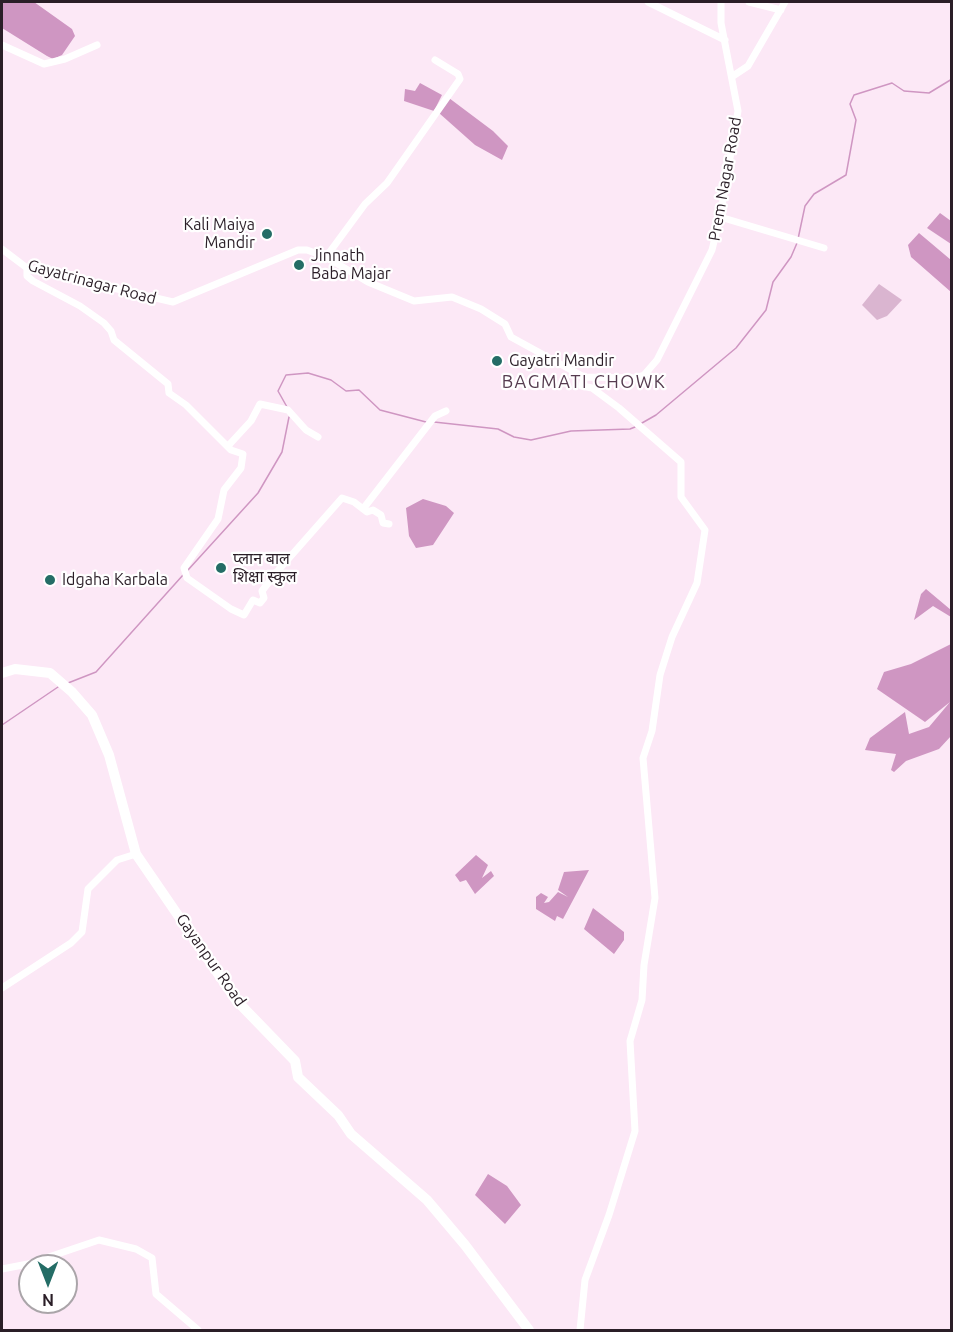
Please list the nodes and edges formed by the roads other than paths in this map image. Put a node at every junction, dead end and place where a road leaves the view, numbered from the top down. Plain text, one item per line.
1 (648, 2) edge
2 (721, 2) edge
3 (749, 2) edge
4 (785, 2) edge
5 (781, 10) junction
6 (725, 40) junction
7 (2, 45) edge
8 (97, 45) dead end
9 (435, 60) dead end
10 (733, 76) junction
11 (720, 217) junction
12 (824, 248) dead end
13 (2, 249) edge
14 (712, 250) joint
15 (326, 257) junction
16 (27, 268) junction
17 (584, 377) junction
18 (446, 411) dead end
19 (318, 437) dead end
20 (228, 446) junction
21 (363, 509) junction
22 (389, 524) dead end
23 (2, 673) edge
24 (136, 854) junction
25 (2, 988) edge
26 (2, 1269) edge
27 (198, 1330) edge
28 (529, 1330) edge
29 (580, 1330) edge

1 - 6 street
2 - 6 street, Prem Nagar Road
3 - 5 street
4 - 5 street
5 - 10 street
6 - 10 street, Prem Nagar Road
7 - 8 street
9 - 15 street
10 - 11 street, Prem Nagar Road
11 - 12 street
11 - 14 street, Prem Nagar Road
13 - 16 street, Gayatrinagar Road
14 - 17 street, Gayatrinagar Road
15 - 16 street, Gayatrinagar Road
15 - 17 street, Gayatrinagar Road
16 - 20 street
17 - 29 street
18 - 21 street
19 - 20 street
20 - 21 street
21 - 22 street
23 - 24 street, Gayanpur Road
24 - 25 street
24 - 28 street, Gayanpur Road
26 - 27 street

